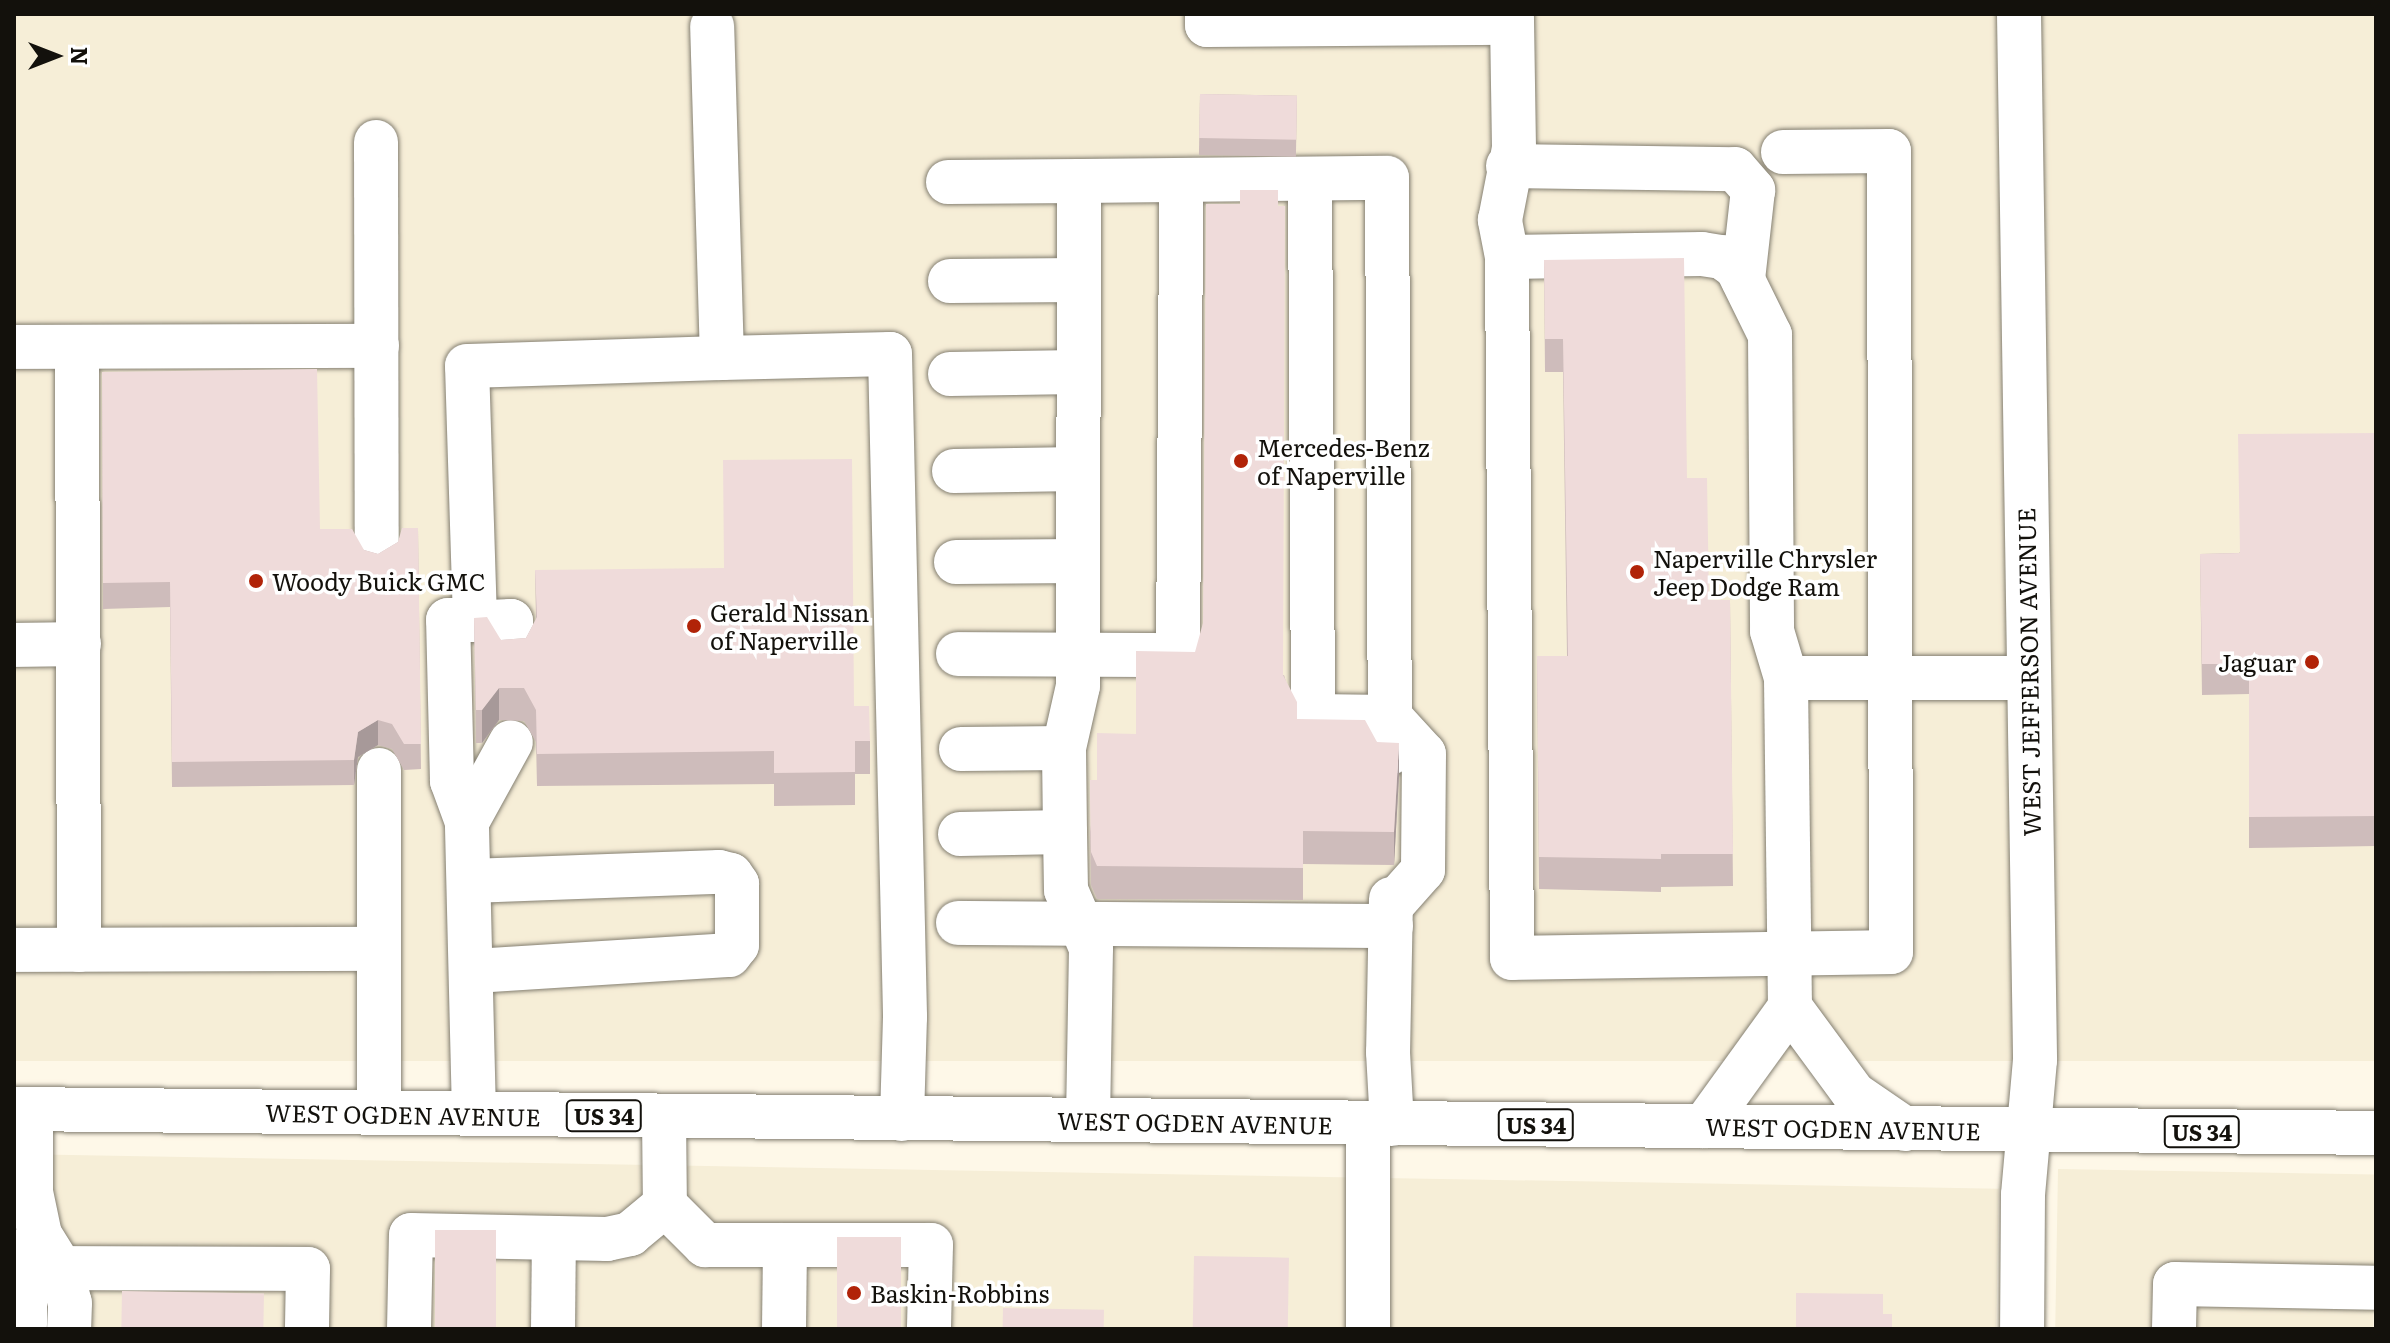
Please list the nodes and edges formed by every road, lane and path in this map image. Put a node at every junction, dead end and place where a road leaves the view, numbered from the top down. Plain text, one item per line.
1 (1207, 14) edge
2 (2019, 14) edge
3 (1512, 19) edge
4 (712, 26) dead end
5 (376, 142) dead end
6 (1783, 152) dead end
7 (1508, 166) junction
8 (1310, 179) junction
9 (1181, 180) junction
10 (1079, 181) junction
11 (948, 182) dead end
12 (1507, 257) junction
13 (1743, 279) junction
14 (1079, 280) junction
15 (950, 281) dead end
16 (377, 346) junction
17 (14, 347) edge
18 (77, 347) junction
19 (722, 358) junction
20 (1078, 372) junction
21 (950, 374) dead end
22 (1078, 469) junction
23 (954, 471) dead end
24 (377, 554) edge
25 (1078, 561) junction
26 (956, 562) dead end
27 (79, 644) junction
28 (14, 645) edge
29 (1078, 653) junction
30 (958, 654) dead end
31 (1891, 676) junction
32 (1786, 678) junction
33 (2029, 678) junction
34 (1390, 735) junction
35 (1064, 748) junction
36 (961, 749) dead end
37 (497, 755) dead end
38 (379, 770) dead end
39 (467, 822) junction
40 (1065, 832) junction
41 (960, 834) dead end
42 (470, 881) junction
43 (1391, 899) junction
44 (958, 923) dead end
45 (1081, 924) junction
46 (378, 949) junction
47 (14, 950) edge
48 (79, 950) junction
49 (1789, 954) junction
50 (472, 971) junction
51 (1790, 1007) junction
52 (22, 1110) edge
53 (379, 1113) junction
54 (474, 1114) junction
55 (664, 1116) junction
56 (902, 1119) junction
57 (1088, 1120) junction
58 (1380, 1124) junction
59 (1704, 1126) junction
60 (1905, 1129) junction
61 (2028, 1131) junction
62 (2376, 1133) edge
63 (665, 1205) junction
64 (554, 1238) junction
65 (785, 1245) junction
66 (37, 1255) edge
67 (2376, 1288) edge
68 (14, 1323) edge
69 (69, 1329) edge
70 (307, 1329) edge
71 (409, 1329) edge
72 (553, 1329) edge
73 (784, 1329) edge
74 (929, 1329) edge
75 (1368, 1329) edge
76 (2022, 1329) edge
77 (2174, 1329) edge

1 - 3 main road
2 - 33 main road, WEST JEFFERSON AVENUE
3 - 7 main road
4 - 19 main road
5 - 16 main road
6 - 31 main road
7 - 12 main road
7 - 13 main road
8 - 9 main road
8 - 34 main road
8 - 34 main road
9 - 10 main road
9 - 29 main road
10 - 11 main road
10 - 14 main road
12 - 13 main road
12 - 49 main road
13 - 32 main road
14 - 15 main road
14 - 20 main road
16 - 18 main road
16 - 24 main road
17 - 18 main road
18 - 27 main road
19 - 39 main road
19 - 56 main road
20 - 21 main road
20 - 22 main road
22 - 23 main road
22 - 25 main road
25 - 26 main road
25 - 29 main road
27 - 28 main road
27 - 48 main road
29 - 30 main road
29 - 35 main road
31 - 32 main road
31 - 33 main road
31 - 49 main road
32 - 49 main road
33 - 61 main road, WEST JEFFERSON AVENUE
34 - 43 main road
35 - 36 main road
35 - 40 main road
37 - 39 main road
38 - 46 main road
39 - 42 main road
40 - 41 main road
40 - 45 main road
42 - 50 main road
42 - 50 main road
43 - 45 main road
43 - 58 main road
44 - 45 main road
45 - 57 main road
46 - 48 main road
46 - 53 main road
47 - 48 main road
49 - 51 main road
50 - 54 main road
51 - 59 main road
51 - 60 main road
52 - 53 main road, WEST OGDEN AVENUE / US 34
52 - 66 main road
53 - 54 main road, WEST OGDEN AVENUE / US 34
54 - 55 main road, WEST OGDEN AVENUE / US 34
55 - 56 main road, WEST OGDEN AVENUE / US 34
55 - 63 main road
56 - 57 main road, WEST OGDEN AVENUE / US 34
57 - 58 main road, WEST OGDEN AVENUE / US 34
58 - 59 main road, WEST OGDEN AVENUE / US 34
58 - 75 main road
59 - 60 main road, WEST OGDEN AVENUE / US 34
60 - 61 main road, WEST OGDEN AVENUE / US 34
61 - 62 main road, WEST OGDEN AVENUE / US 34
61 - 76 main road, WEST JEFFERSON AVENUE
63 - 64 main road
63 - 65 main road
64 - 71 main road
64 - 72 main road
65 - 73 main road
65 - 74 main road
66 - 68 main road
66 - 69 main road
66 - 70 main road
67 - 77 main road

